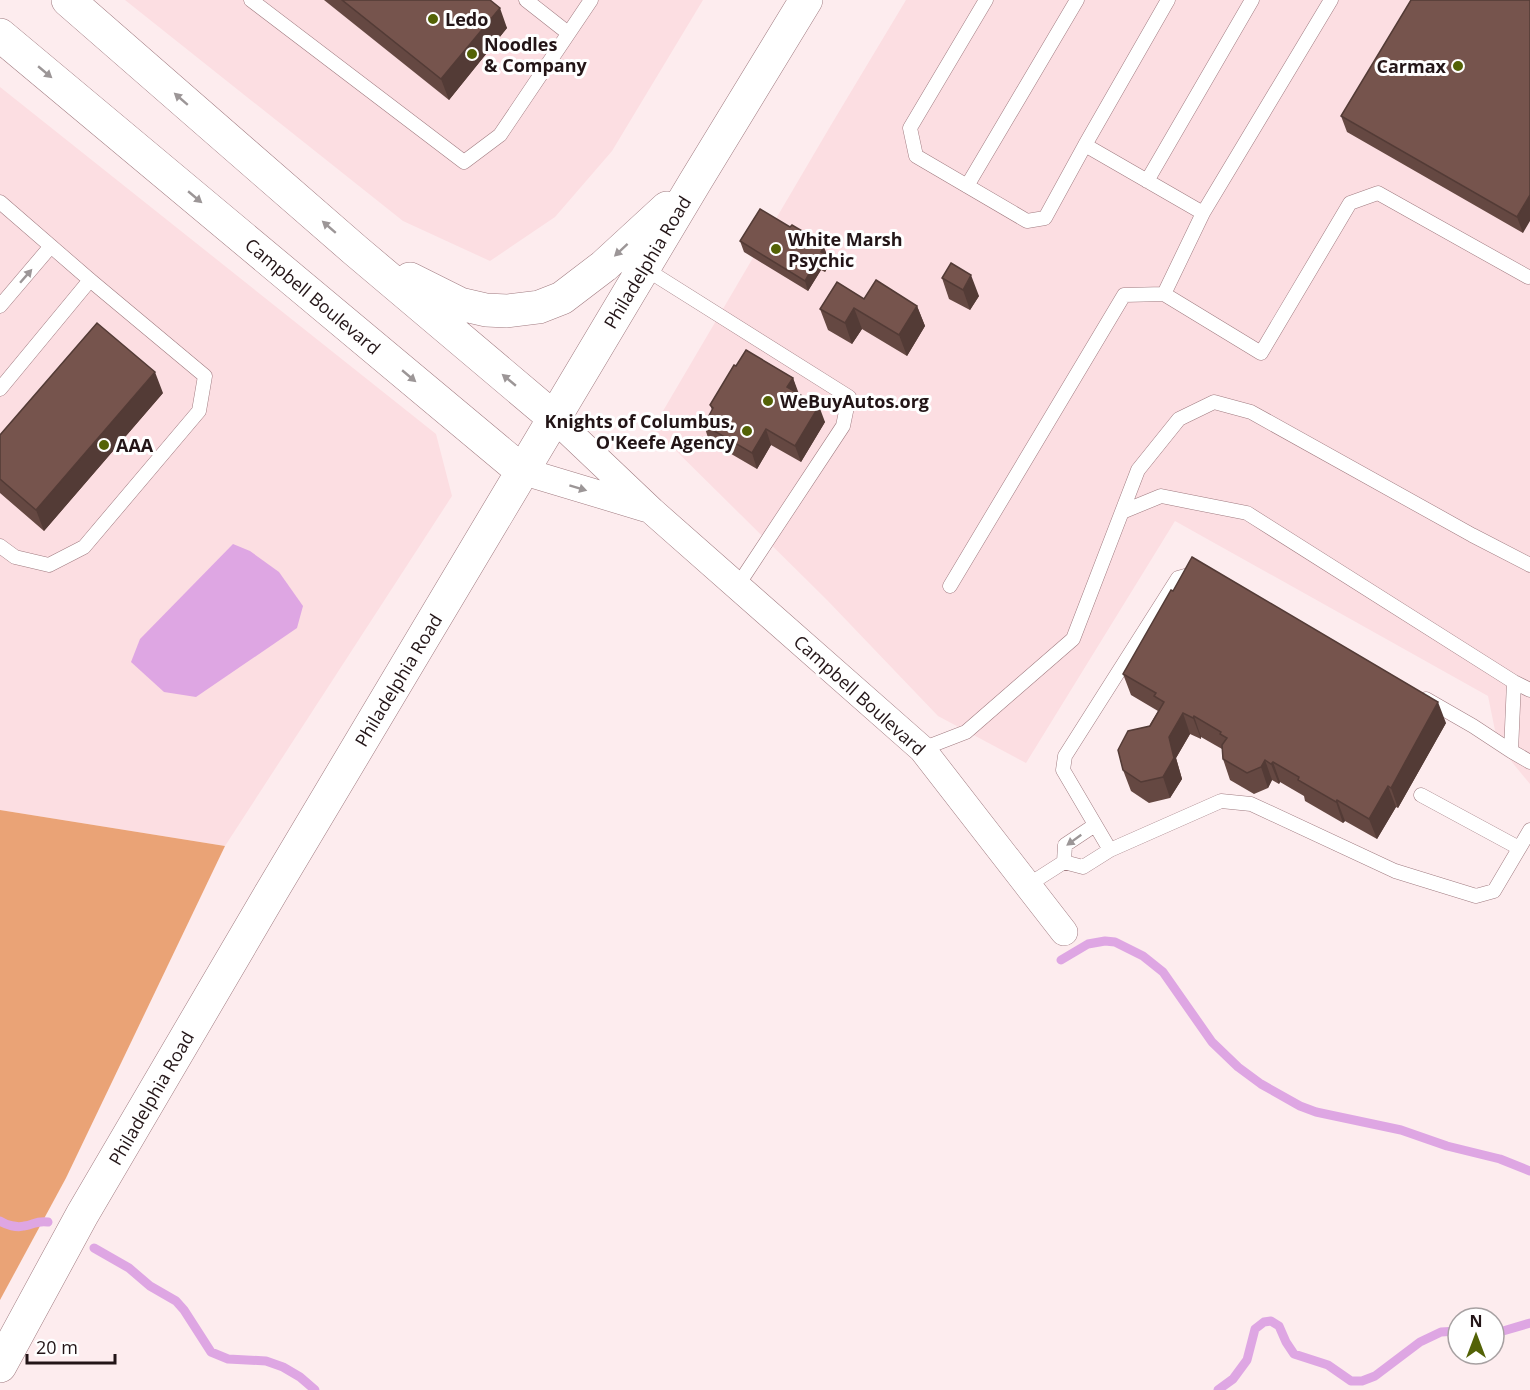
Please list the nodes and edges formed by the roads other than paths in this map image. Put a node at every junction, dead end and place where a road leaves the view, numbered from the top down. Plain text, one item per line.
1 (68, 0) edge
2 (251, 0) edge
3 (526, 0) edge
4 (591, 0) edge
5 (806, 0) edge
6 (986, 0) edge
7 (1077, 0) edge
8 (1168, 0) edge
9 (1252, 0) edge
10 (1331, 0) edge
11 (568, 33) junction
12 (0, 35) edge
13 (1085, 145) junction
14 (1147, 181) junction
15 (695, 182) junction
16 (967, 186) junction
17 (0, 202) edge
18 (1203, 213) junction
19 (51, 246) junction
20 (355, 250) junction
21 (644, 268) junction
22 (90, 280) junction
23 (1529, 280) edge
24 (1164, 294) junction
25 (0, 306) edge
26 (0, 389) edge
27 (554, 418) junction
28 (522, 471) junction
29 (652, 511) junction
30 (1122, 512) junction
31 (0, 546) edge
32 (1530, 565) edge
33 (1205, 570) edge
34 (738, 585) junction
35 (950, 586) dead end
36 (1514, 682) junction
37 (1411, 690) edge
38 (1530, 690) edge
39 (922, 749) junction
40 (1511, 751) junction
41 (1530, 762) edge
42 (1421, 795) dead end
43 (1095, 825) junction
44 (1530, 830) edge
45 (1519, 848) junction
46 (1110, 850) junction
47 (1064, 862) junction
48 (1028, 885) junction
49 (1064, 932) dead end
50 (0, 1366) edge

20 -> 1 main road, Campbell Boulevard
2 - 11 lane
3 - 11 lane
4 - 11 lane
5 - 15 main road, Philadelphia Road
6 - 16 lane
7 - 16 lane
8 - 13 lane
9 - 14 lane
10 - 18 lane
12 -> 28 main road, Campbell Boulevard
13 - 14 lane
13 - 16 lane
14 - 18 lane
15 -> 20 main road
15 - 21 main road, Philadelphia Road
17 - 19 lane
18 - 24 lane
19 - 22 lane
25 -> 19 lane
27 -> 20 main road, Campbell Boulevard
21 - 27 main road, Philadelphia Road
21 - 34 lane
22 - 26 lane
22 - 31 lane
23 - 24 lane
24 - 35 lane
27 - 28 main road, Philadelphia Road
27 - 29 street, Campbell Boulevard
28 -> 29 street, Campbell Boulevard
28 - 50 main road, Philadelphia Road
29 - 34 street, Campbell Boulevard
30 - 32 lane
30 - 36 lane
30 - 39 lane
33 - 43 lane
34 - 39 street, Campbell Boulevard
36 - 38 lane
36 - 40 lane
37 - 40 lane
39 - 48 street, Campbell Boulevard
40 - 41 lane
42 - 45 lane
43 - 46 lane
43 -> 47 lane
44 - 45 lane
45 - 46 lane
46 - 47 lane
47 - 48 lane
48 - 49 street, Campbell Boulevard

